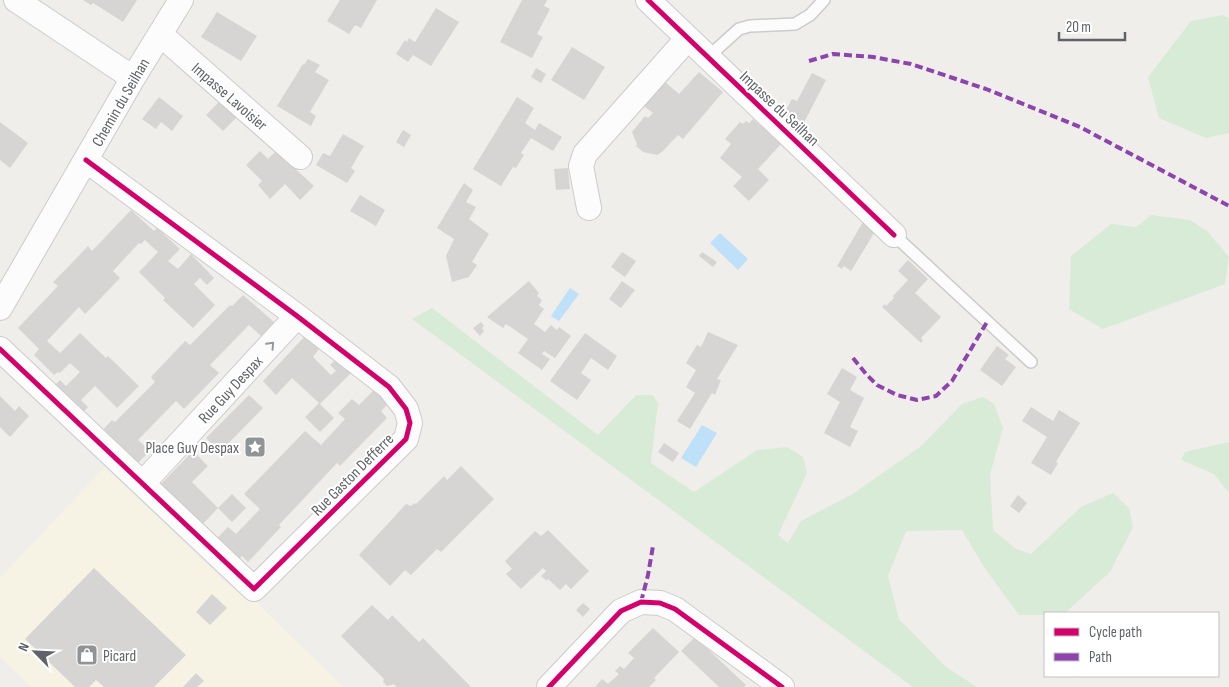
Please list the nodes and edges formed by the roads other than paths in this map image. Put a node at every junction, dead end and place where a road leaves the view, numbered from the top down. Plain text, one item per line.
1 (16, 0) edge
2 (181, 0) edge
3 (648, 0) edge
4 (824, 0) edge
5 (160, 34) junction
6 (688, 38) junction
7 (708, 57) junction
8 (133, 78) junction
9 (300, 157) dead end
10 (86, 160) junction
11 (590, 208) dead end
12 (894, 235) joint
13 (0, 308) edge
14 (297, 316) junction
15 (0, 349) edge
16 (1031, 362) dead end
17 (143, 483) junction
18 (549, 687) edge
19 (782, 687) edge

1 - 8 street
2 - 5 street, Chemin du Seilhan
3 - 6 street, Impasse du Seilhan
4 - 7 lane
5 - 8 street, Chemin du Seilhan
5 - 9 street, Impasse Lavoisier
6 - 7 street, Impasse du Seilhan
6 - 11 street
7 - 12 street, Impasse du Seilhan
8 - 10 street, Chemin du Seilhan
10 - 13 street, Chemin du Seilhan
10 - 14 street, Rue Gaston Defferre
12 - 16 lane, Impasse du Seilhan
17 -> 14 street, Rue Guy Despax
14 - 17 street, Rue Gaston Defferre
15 - 17 street, Rue Gaston Defferre
18 - 19 street

